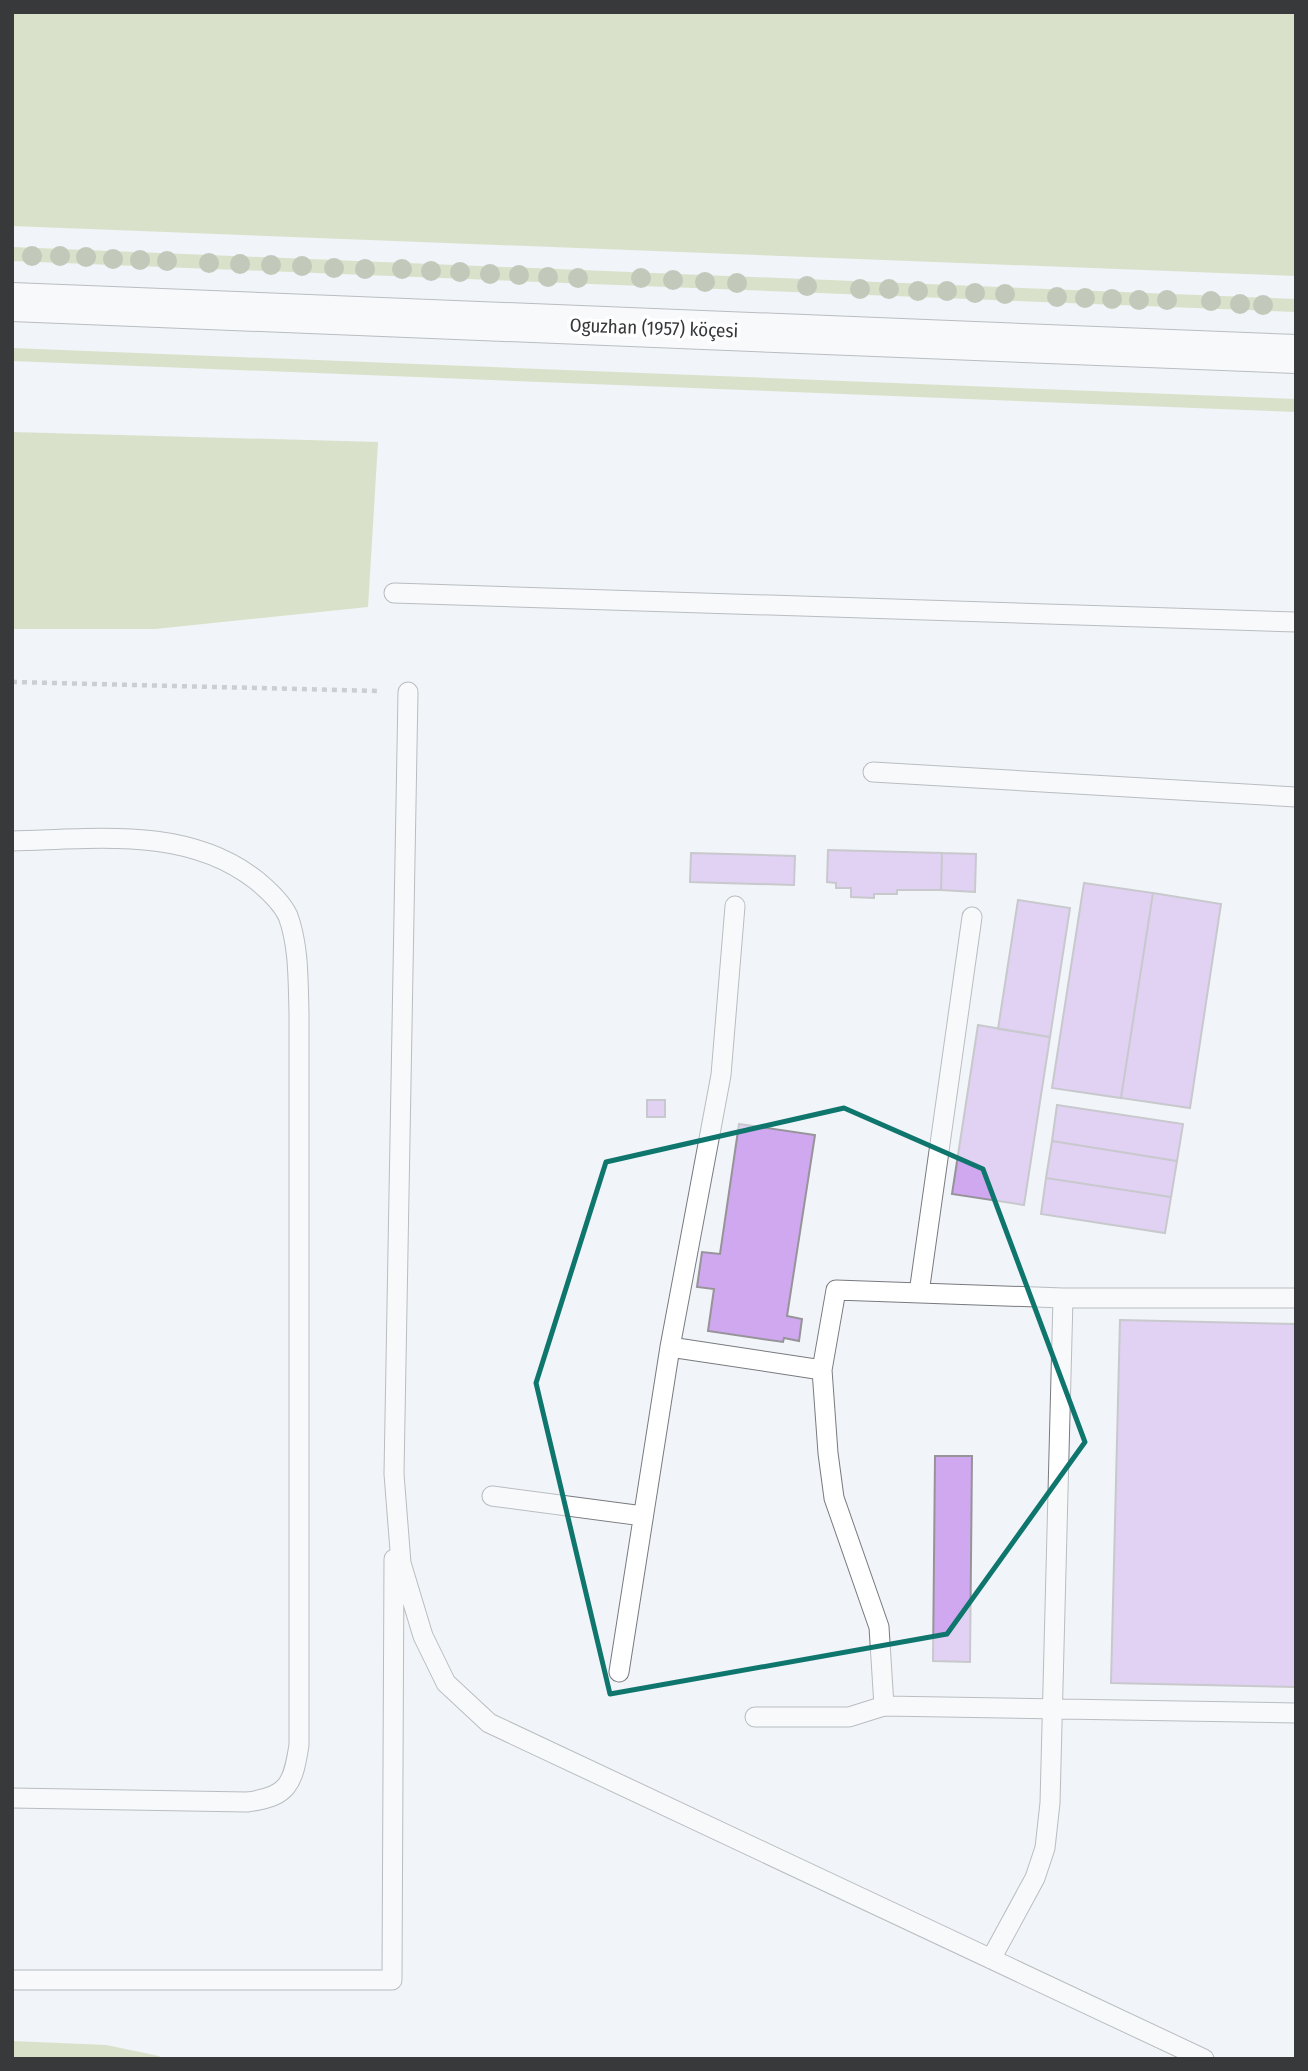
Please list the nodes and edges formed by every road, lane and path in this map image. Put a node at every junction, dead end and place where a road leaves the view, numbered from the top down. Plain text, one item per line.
1 (12, 302) edge
2 (1296, 354) edge
3 (394, 593) dead end
4 (1296, 622) edge
5 (12, 682) edge
6 (408, 692) joint
7 (873, 772) dead end
8 (1296, 797) edge
9 (12, 841) edge
10 (735, 906) dead end
11 (972, 917) dead end
12 (919, 1293) junction
13 (1063, 1298) junction
14 (1296, 1298) edge
15 (670, 1347) junction
16 (822, 1370) junction
17 (394, 1474) junction
18 (492, 1496) dead end
19 (643, 1516) junction
20 (618, 1672) dead end
21 (884, 1706) junction
22 (1053, 1709) junction
23 (1296, 1713) edge
24 (755, 1717) dead end
25 (12, 1798) edge
26 (991, 1959) junction
27 (12, 1980) edge
28 (1204, 2059) edge

1 - 2 main road, Oguzhan (1957) köçesi
3 - 4 lane
5 - 6 path
6 - 17 lane
7 - 8 lane
9 - 25 lane
10 - 15 lane
11 - 12 lane
12 - 13 lane
12 - 16 lane
13 - 14 lane
13 - 22 lane
15 - 16 lane
15 - 19 lane
16 - 21 lane
17 - 26 lane
17 - 27 lane
18 - 19 lane
19 - 20 lane
21 - 22 lane
21 - 24 lane
22 - 23 lane
22 - 26 lane
26 - 28 lane

